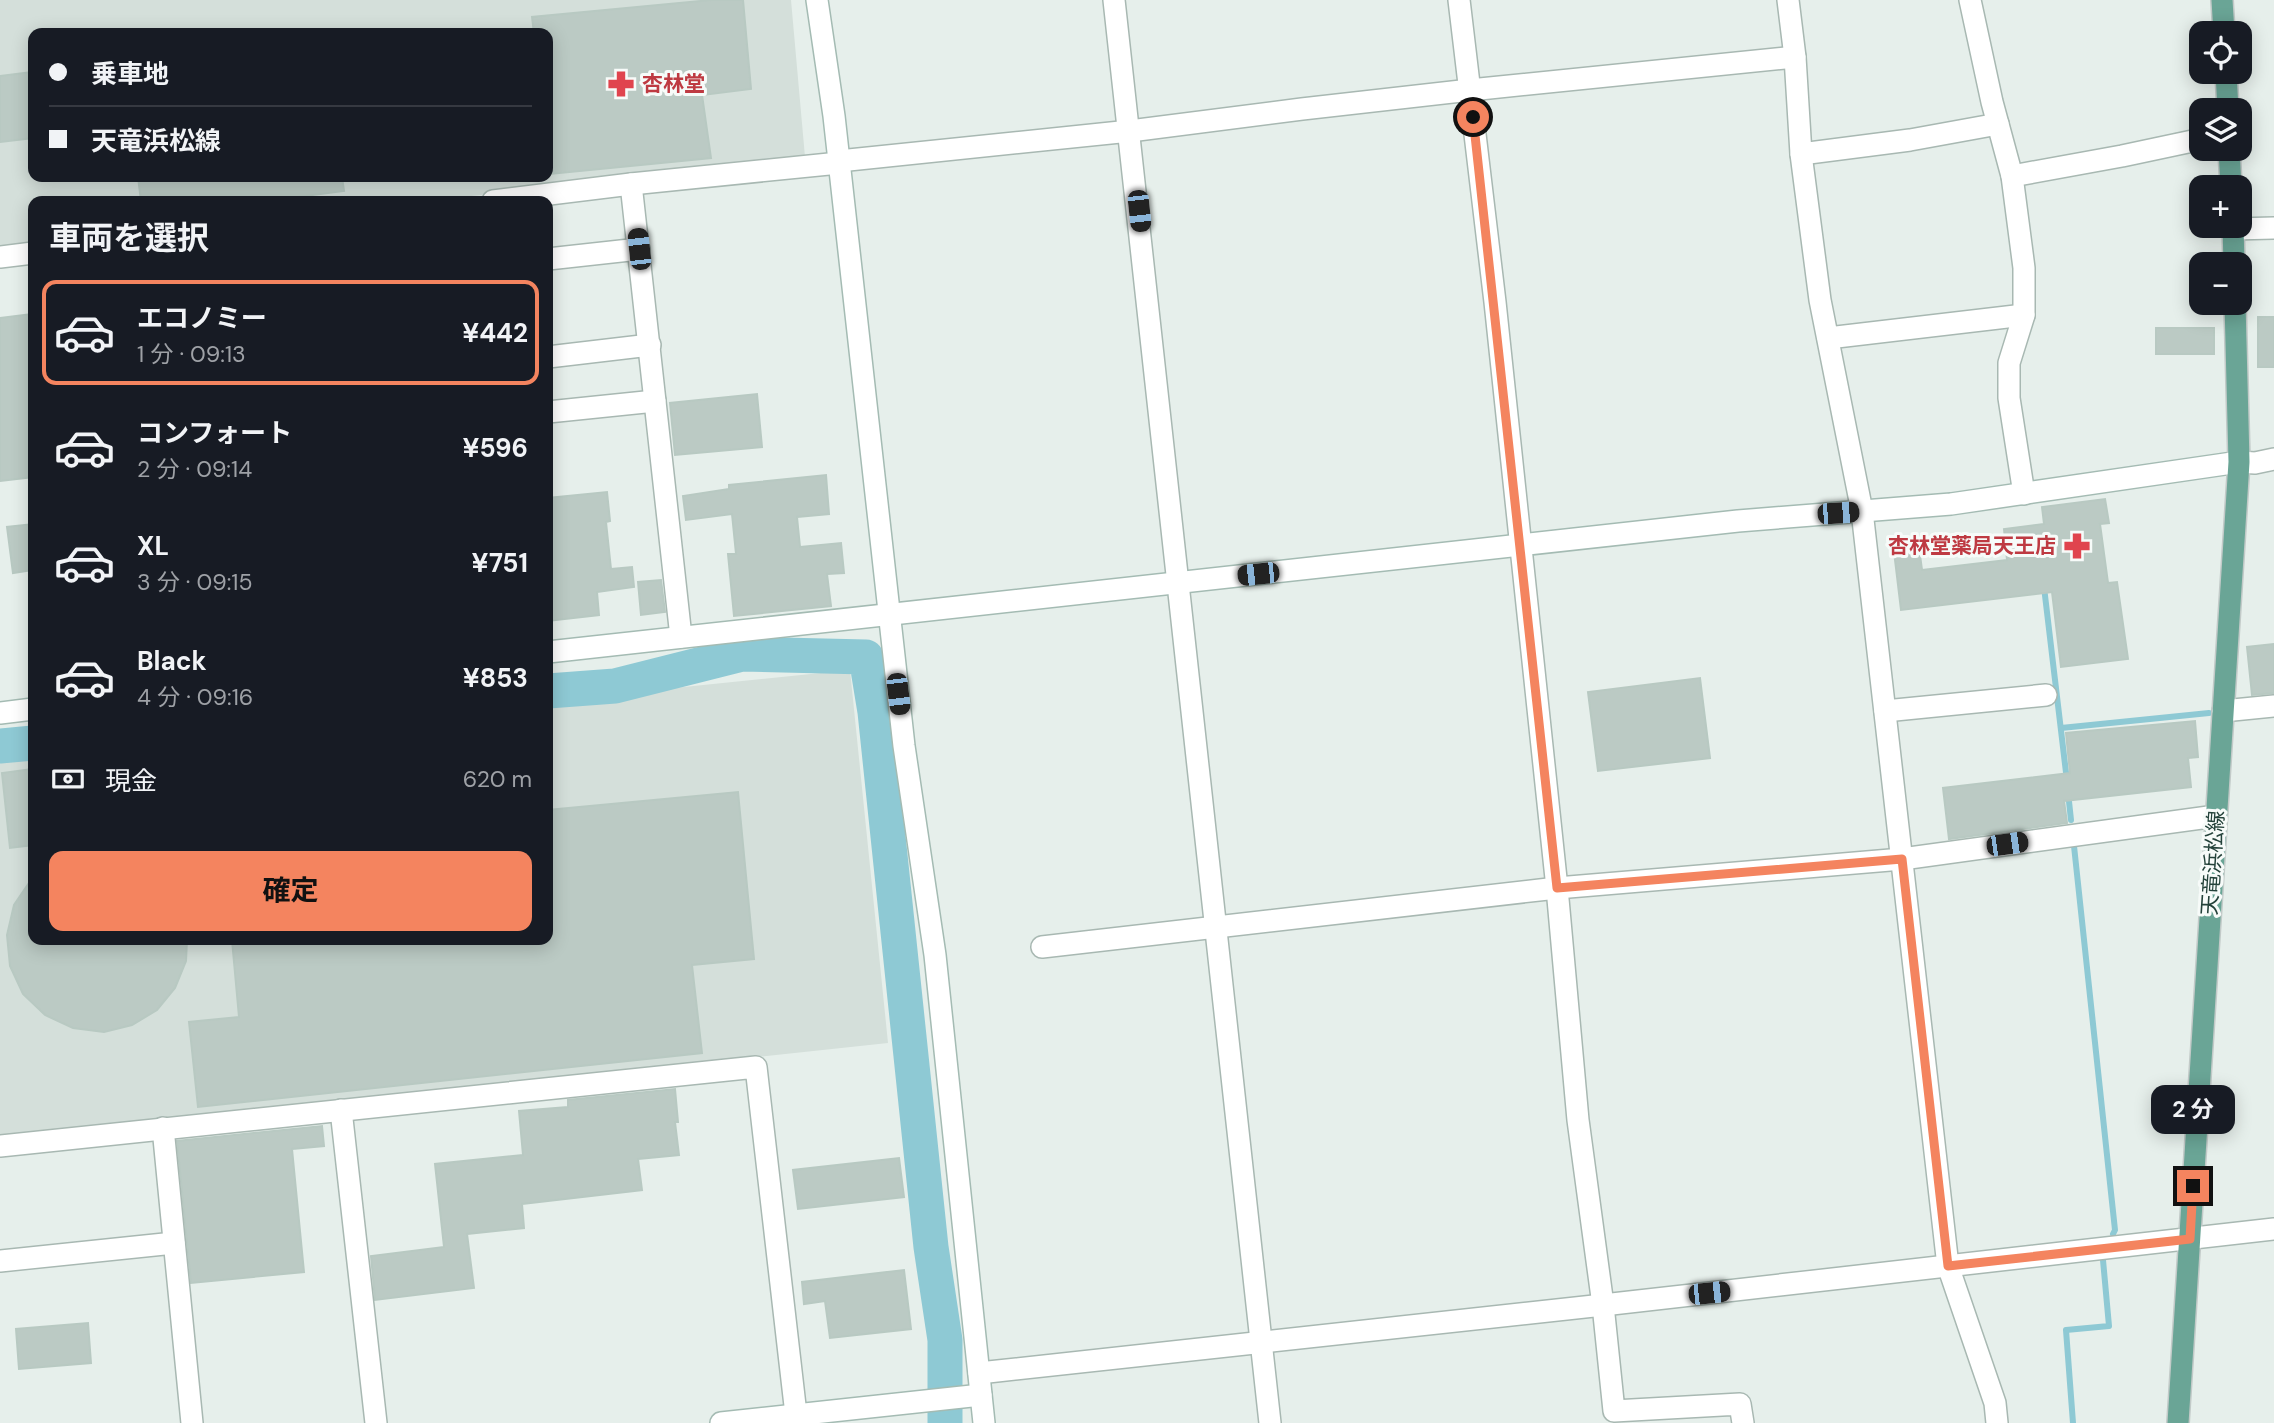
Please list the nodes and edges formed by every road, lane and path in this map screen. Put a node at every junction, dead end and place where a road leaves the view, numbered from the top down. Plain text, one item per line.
1 (817, 0) edge
2 (1114, 0) edge
3 (1459, 0) edge
4 (1788, 0) edge
5 (1970, 0) edge
6 (2222, 0) edge
7 (2223, 21) edge
8 (1795, 57) junction
9 (1470, 90) junction
10 (1998, 124) junction
11 (1130, 131) junction
12 (2189, 142) edge
13 (1801, 154) junction
14 (830, 164) junction
15 (2012, 176) junction
16 (631, 184) junction
17 (534, 196) edge
18 (2252, 227) edge
19 (2274, 228) edge
20 (639, 249) junction
21 (28, 254) edge
22 (0, 257) edge
23 (553, 258) edge
24 (2024, 315) junction
25 (2235, 315) edge
26 (1828, 338) junction
27 (649, 345) junction
28 (553, 356) edge
29 (655, 401) junction
30 (553, 411) edge
31 (2274, 459) edge
32 (2239, 462) junction
33 (2024, 494) junction
34 (1863, 511) junction
35 (1520, 545) junction
36 (1180, 583) junction
37 (888, 615) junction
38 (681, 637) junction
39 (553, 651) edge
40 (2046, 695) dead end
41 (2274, 706) edge
42 (28, 710) edge
43 (1885, 711) junction
44 (2223, 711) junction
45 (0, 713) edge
46 (2216, 816) junction
47 (1902, 859) junction
48 (1557, 888) junction
49 (1217, 927) junction
50 (1042, 947) dead end
51 (341, 1110) junction
52 (163, 1128) junction
53 (0, 1146) edge
54 (2274, 1229) edge
55 (2190, 1239) junction
56 (174, 1243) junction
57 (0, 1261) edge
58 (1948, 1266) junction
59 (1604, 1305) junction
60 (1261, 1343) junction
61 (979, 1373) junction
62 (981, 1395) junction
63 (797, 1419) edge
64 (192, 1423) edge
65 (376, 1423) edge
66 (720, 1423) edge
67 (984, 1423) edge
68 (1270, 1423) edge
69 (1743, 1423) edge
70 (1997, 1423) edge
71 (2178, 1423) edge

1 - 14 street
2 - 11 street
3 - 9 street
4 - 8 street
5 - 10 street
6 - 7 main road
8 - 9 street
8 - 13 street
9 - 11 street
9 - 35 street
10 - 13 street
10 - 15 street
11 - 14 street
11 - 36 street
12 - 15 street
13 - 26 street
14 - 16 street
14 - 37 street
15 - 24 street
16 - 17 street
16 - 20 street
18 - 19 street
20 - 23 street
20 - 27 street
21 - 22 street
24 - 26 street
24 - 33 street
25 - 32 main road, 天竜浜松線
26 - 34 street
27 - 28 street
27 - 29 street
29 - 30 street
29 - 38 street
31 - 32 street
32 - 33 street
32 - 44 main road, 天竜浜松線
33 - 34 street
34 - 35 street
34 - 43 street
35 - 36 street
35 - 48 street
36 - 37 street
36 - 49 street
37 - 38 street
37 - 61 street
38 - 39 street
40 - 43 street
41 - 44 street
42 - 45 street
43 - 47 street
44 - 46 main road, 天竜浜松線
46 - 47 street
46 - 55 main road, 天竜浜松線
47 - 48 street
47 - 58 street
48 - 49 street
48 - 59 street
49 - 50 street
49 - 60 street
51 - 52 street
51 - 63 street
51 - 65 street
52 - 53 street
52 - 56 street
54 - 55 street
55 - 58 street
55 - 71 main road, 天竜浜松線
56 - 57 street
56 - 64 street
58 - 59 street
58 - 70 street
59 - 60 street
59 - 69 street
60 - 61 street
60 - 68 street
61 - 62 street
62 - 63 street
62 - 67 street
63 - 66 street

